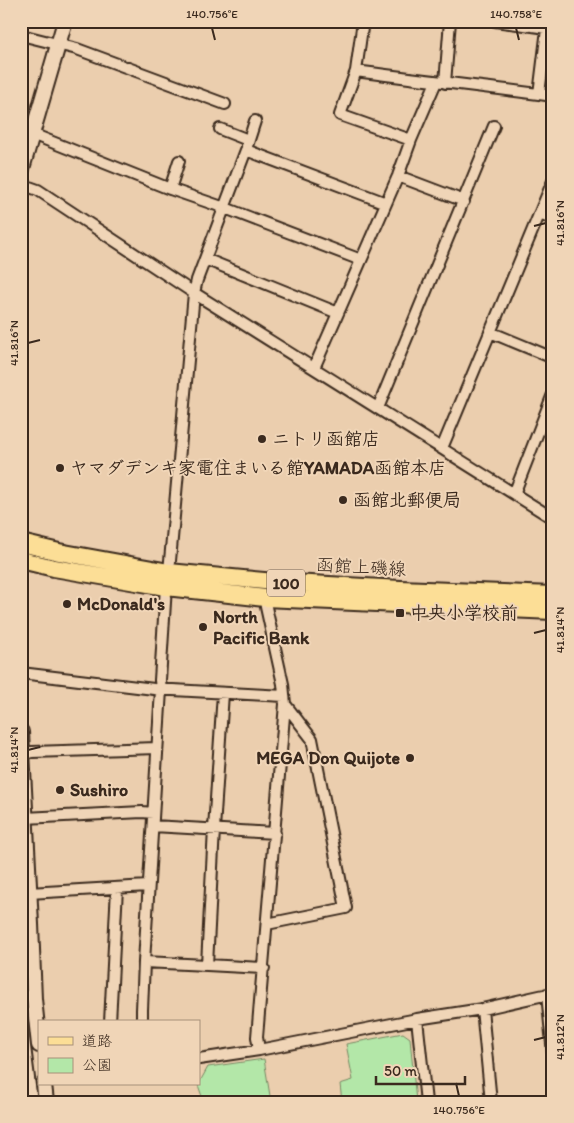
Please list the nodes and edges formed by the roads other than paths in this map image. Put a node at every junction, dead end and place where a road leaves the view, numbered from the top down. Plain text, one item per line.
1 (65, 21) edge
2 (363, 21) edge
3 (450, 21) edge
4 (495, 21) edge
5 (547, 24) edge
6 (21, 35) edge
7 (58, 44) junction
8 (356, 71) junction
9 (440, 83) junction
10 (539, 94) junction
11 (553, 96) edge
12 (225, 104) dead end
13 (255, 121) dead end
14 (494, 126) dead end
15 (220, 129) dead end
16 (32, 134) junction
17 (411, 140) junction
18 (247, 145) junction
19 (179, 161) dead end
20 (21, 172) edge
21 (398, 176) junction
22 (553, 181) edge
23 (21, 184) edge
24 (170, 189) junction
25 (464, 201) junction
26 (386, 203) junction
27 (225, 208) junction
28 (539, 214) junction
29 (553, 219) edge
30 (205, 259) junction
31 (361, 260) junction
32 (194, 293) junction
33 (338, 313) junction
34 (490, 332) junction
35 (553, 358) edge
36 (314, 368) junction
37 (553, 394) edge
38 (378, 408) junction
39 (442, 448) junction
40 (514, 494) junction
41 (553, 516) edge
42 (21, 543) edge
43 (21, 560) edge
44 (168, 579) junction
45 (553, 595) edge
46 (266, 598) junction
47 (553, 611) edge
48 (21, 673) edge
49 (161, 690) junction
50 (223, 693) junction
51 (285, 700) junction
52 (21, 732) edge
53 (157, 748) junction
54 (22, 754) edge
55 (153, 813) junction
56 (26, 818) junction
57 (153, 826) junction
58 (214, 829) junction
59 (275, 834) junction
60 (24, 852) edge
61 (148, 886) junction
62 (117, 888) junction
63 (29, 892) junction
64 (267, 924) junction
65 (144, 962) junction
66 (207, 965) junction
67 (264, 968) junction
68 (550, 994) edge
69 (482, 1009) junction
70 (417, 1019) junction
71 (110, 1020) edge
72 (142, 1020) edge
73 (21, 1033) edge
74 (38, 1038) edge
75 (259, 1050) junction
76 (553, 1054) edge
77 (200, 1060) edge
78 (34, 1084) edge
79 (44, 1086) edge
80 (30, 1102) edge
81 (46, 1102) edge
82 (426, 1102) edge
83 (492, 1102) edge

1 - 7 main road
2 - 8 street
3 - 9 street
4 - 5 street
5 - 10 street
6 - 7 street
7 - 12 street
7 - 16 main road
8 - 9 street
8 - 17 street
9 - 10 street
9 - 17 street
10 - 11 street
13 - 18 street
14 - 25 street
15 - 18 street
16 - 20 main road
16 - 24 street
17 - 21 street
18 - 26 street
18 - 27 street
19 - 24 street
21 - 25 street
21 - 26 street
22 - 28 street
23 - 32 street
24 - 27 street
25 - 38 street
26 - 31 street
27 - 30 street
27 - 31 street
28 - 29 street
28 - 34 street
30 - 32 street
30 - 33 street
31 - 33 street
32 - 36 street
32 - 44 street
33 - 36 street
34 - 35 street
34 - 39 street
36 - 38 street
37 - 40 street
38 - 39 street
39 - 40 street
40 - 41 street
42 - 44 main road, 函館上磯線 / 100
43 - 44 main road, 函館上磯線 / 100
44 - 45 main road, 函館上磯線 / 100
44 - 46 main road, 函館上磯線 / 100
44 - 49 street
46 - 47 main road, 函館上磯線 / 100
46 - 51 street
48 - 49 street
49 - 50 street
49 - 53 street
50 - 51 street
50 - 58 street
51 - 59 street
51 - 64 street
52 - 54 main road
53 - 54 street
53 - 55 street
54 - 56 main road
55 - 56 street
55 - 57 street
56 - 60 main road
57 - 58 street
57 - 61 street
58 - 59 street
58 - 66 street
59 - 64 street
60 - 63 main road
61 - 62 street
61 - 65 street
62 - 63 street
62 - 71 street
63 - 74 main road
64 - 67 street
65 - 66 street
65 - 72 street
66 - 67 street
67 - 75 street
68 - 69 street
68 - 76 street
69 - 70 street
69 - 83 street
70 - 75 street
70 - 82 street
73 - 74 main road
73 - 78 main road
75 - 77 street
78 - 80 main road
79 - 81 main road

